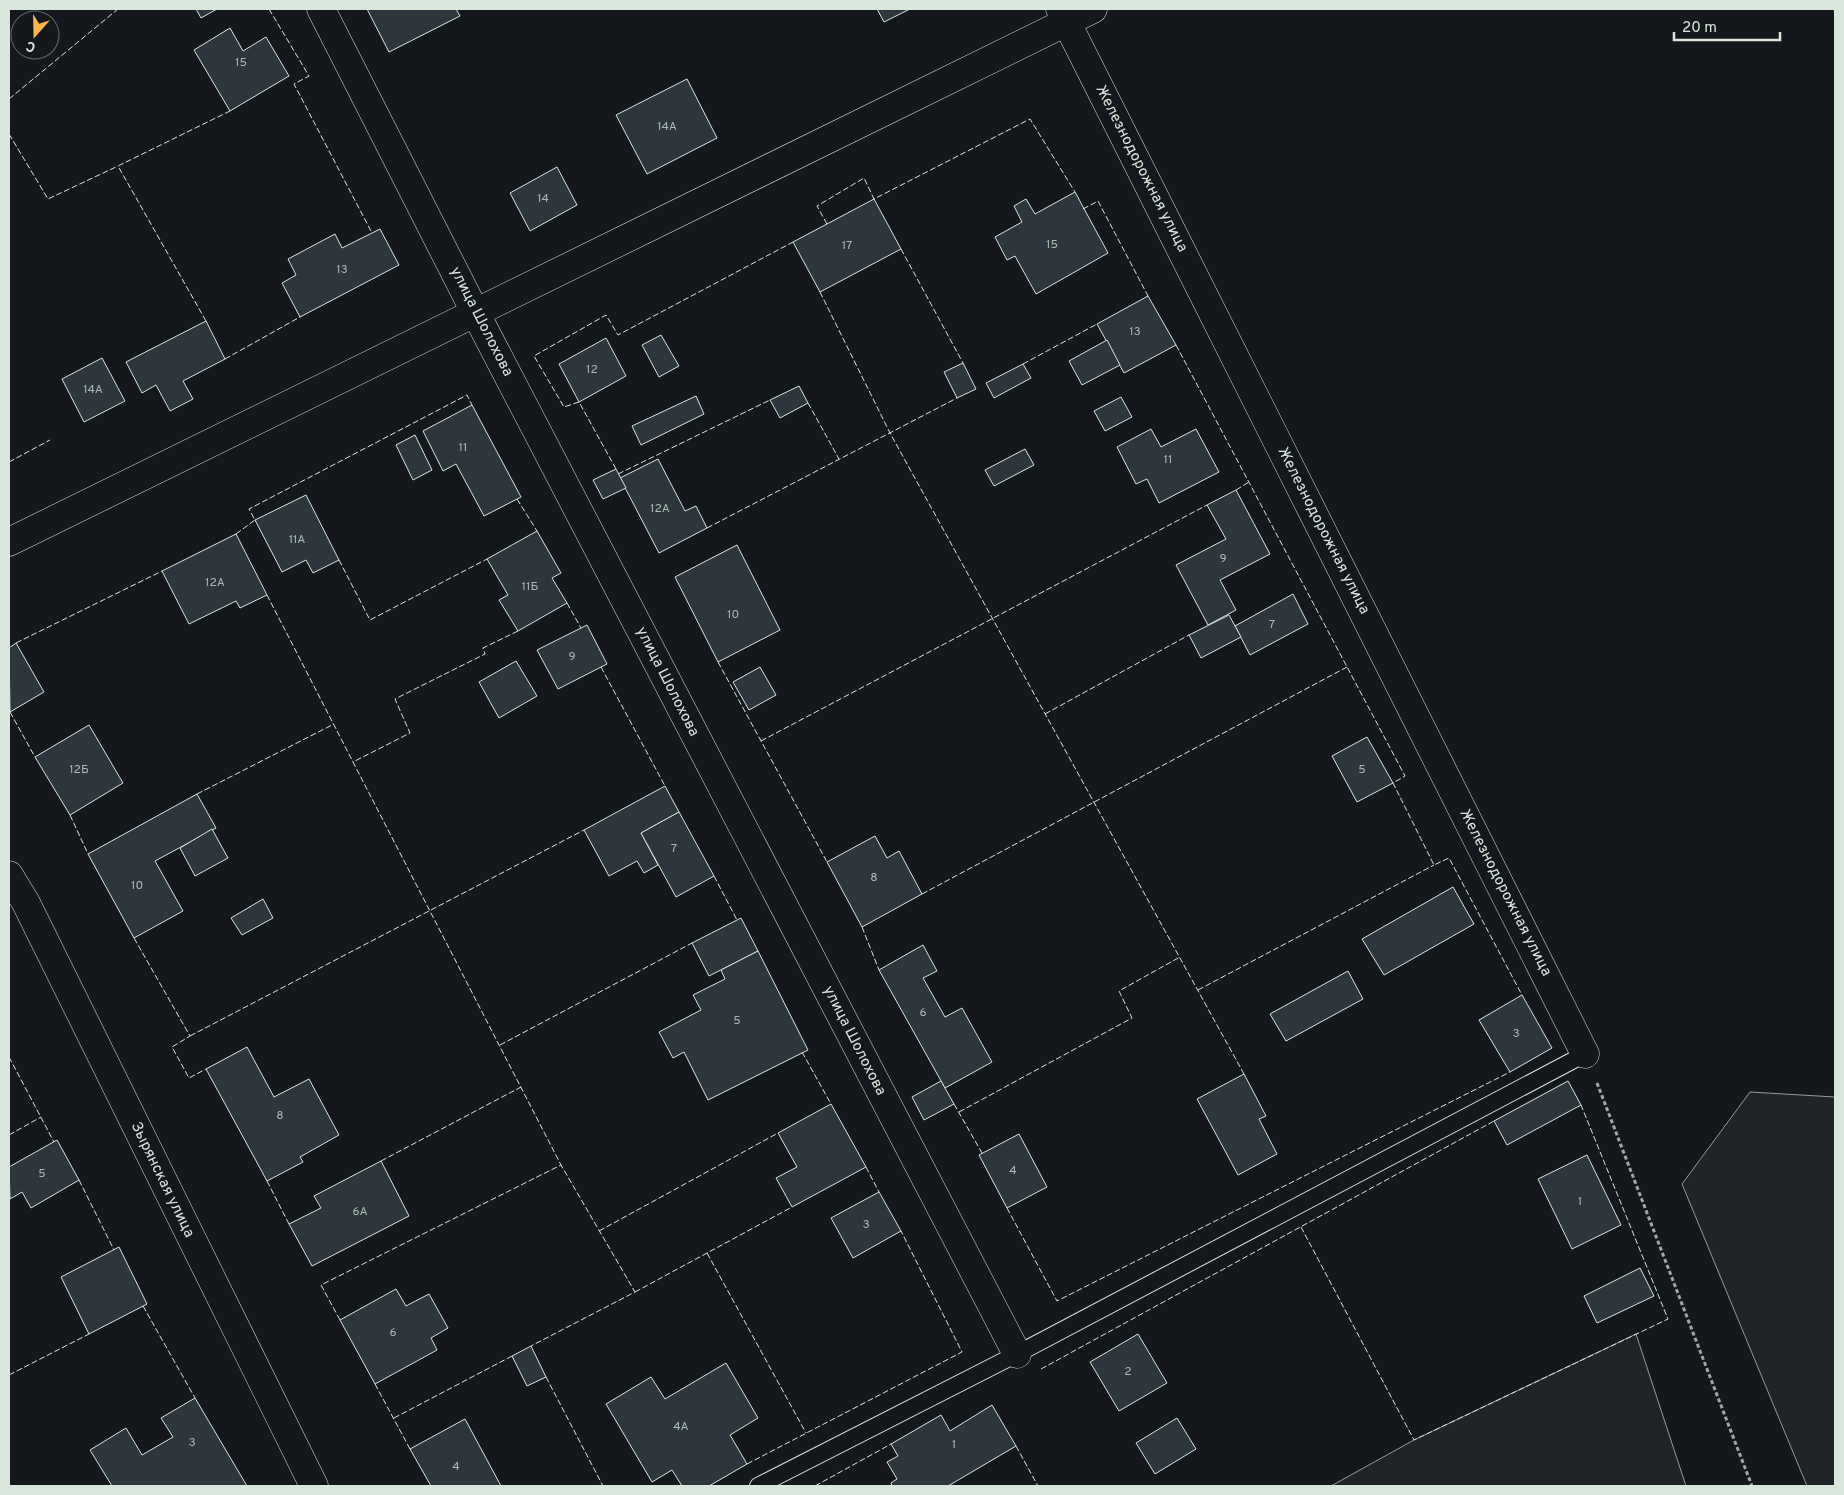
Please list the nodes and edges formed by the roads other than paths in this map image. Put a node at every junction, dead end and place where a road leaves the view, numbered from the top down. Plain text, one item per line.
1 (321, 9) edge
2 (1093, 9) edge
3 (1063, 15) edge
4 (475, 312) junction
5 (9, 542) edge
6 (9, 875) edge
7 (1585, 1054) joint
8 (1017, 1354) junction
9 (314, 1486) edge
10 (758, 1486) edge

1 - 4 street, улица Шолохова
2 - 3 street
3 - 4 street
3 - 7 street, Железнодорожная улица
4 - 5 street
4 - 8 street, улица Шолохова
6 - 9 street, Зырянская улица
7 - 8 lane
8 - 10 lane

